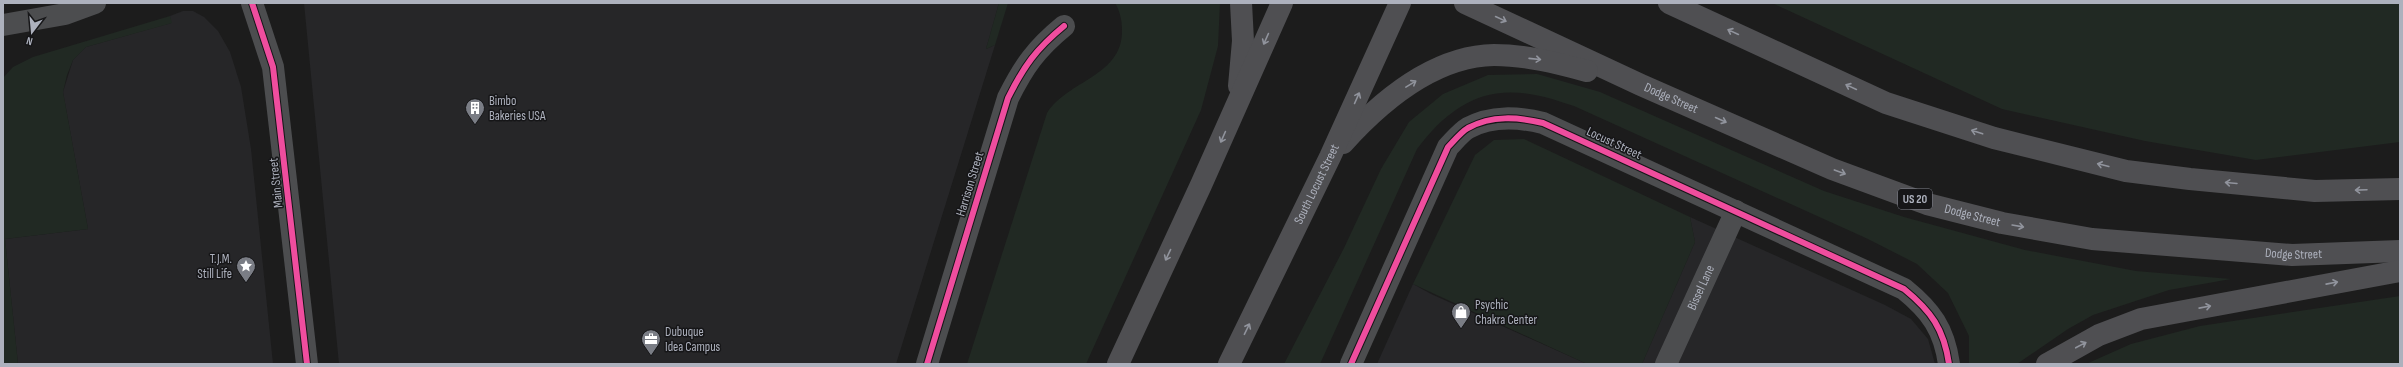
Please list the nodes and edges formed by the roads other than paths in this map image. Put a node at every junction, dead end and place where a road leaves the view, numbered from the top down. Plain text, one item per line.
1 (95, 3) edge
2 (252, 3) edge
3 (1241, 3) edge
4 (1282, 3) edge
5 (1400, 3) edge
6 (1465, 3) edge
7 (1669, 3) edge
8 (3, 25) edge
9 (1064, 26) dead end
10 (1641, 85) junction
11 (1238, 102) junction
12 (1330, 157) junction
13 (2400, 189) edge
14 (1736, 211) junction
15 (2400, 251) edge
16 (2400, 271) edge
17 (307, 364) edge
18 (927, 364) edge
19 (1118, 364) edge
20 (1230, 364) edge
21 (1351, 364) edge
22 (1666, 364) edge
23 (1949, 364) edge
24 (2047, 364) edge

1 - 8 street
2 - 17 street, Main Street
3 - 11 highway
4 -> 11 highway
12 -> 5 highway, South Locust Street
6 -> 10 highway, Dodge Street / US 20
13 -> 7 highway
9 - 18 street, Harrison Street
12 -> 10 highway
10 -> 15 highway, Dodge Street / US 20
11 -> 19 highway
20 -> 12 highway, South Locust Street
14 - 21 street, Locust Street
14 - 22 street, Bissel Lane
14 - 23 street, Locust Street
24 -> 16 highway

